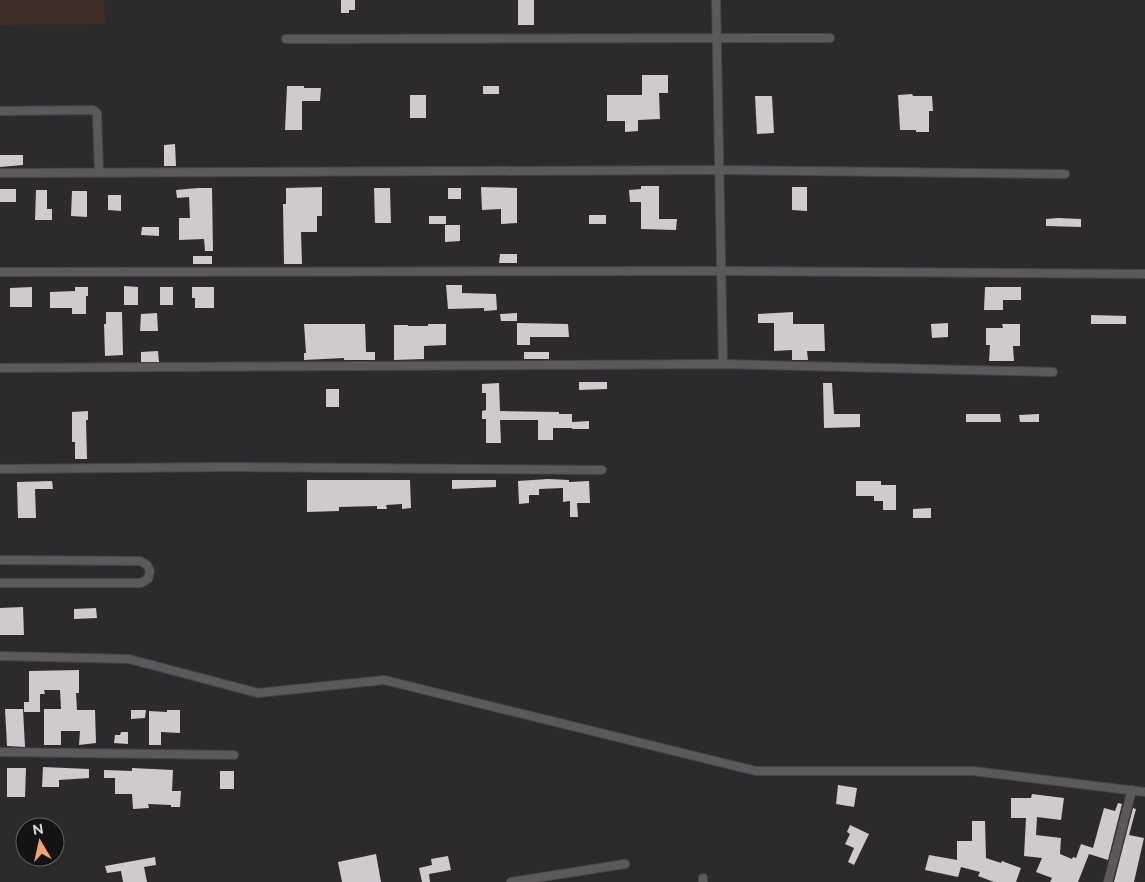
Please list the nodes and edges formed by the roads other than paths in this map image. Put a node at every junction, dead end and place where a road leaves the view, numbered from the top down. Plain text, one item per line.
1 (716, 0) edge
2 (716, 38) junction
3 (830, 38) dead end
4 (286, 40) dead end
5 (0, 111) edge
6 (719, 170) junction
7 (99, 172) junction
8 (0, 173) edge
9 (1065, 174) dead end
10 (721, 271) junction
11 (0, 272) edge
12 (1145, 274) edge
13 (723, 364) junction
14 (0, 368) edge
15 (1053, 372) dead end
16 (0, 469) edge
17 (602, 470) dead end
18 (0, 560) edge
19 (0, 583) edge
20 (0, 656) edge
21 (0, 752) edge
22 (234, 755) dead end
23 (1132, 790) junction
24 (1145, 792) edge
25 (625, 864) dead end
26 (511, 882) edge
27 (1108, 882) edge

1 - 2 street
2 - 3 street
2 - 4 street
2 - 6 street
5 - 7 street
6 - 7 street
6 - 9 street
6 - 10 street
7 - 8 street
10 - 11 street
10 - 12 street
10 - 13 street
13 - 14 street
13 - 15 street
16 - 17 street
18 - 19 street
20 - 23 street
21 - 22 street
23 - 24 street
23 - 27 street
25 - 26 street

